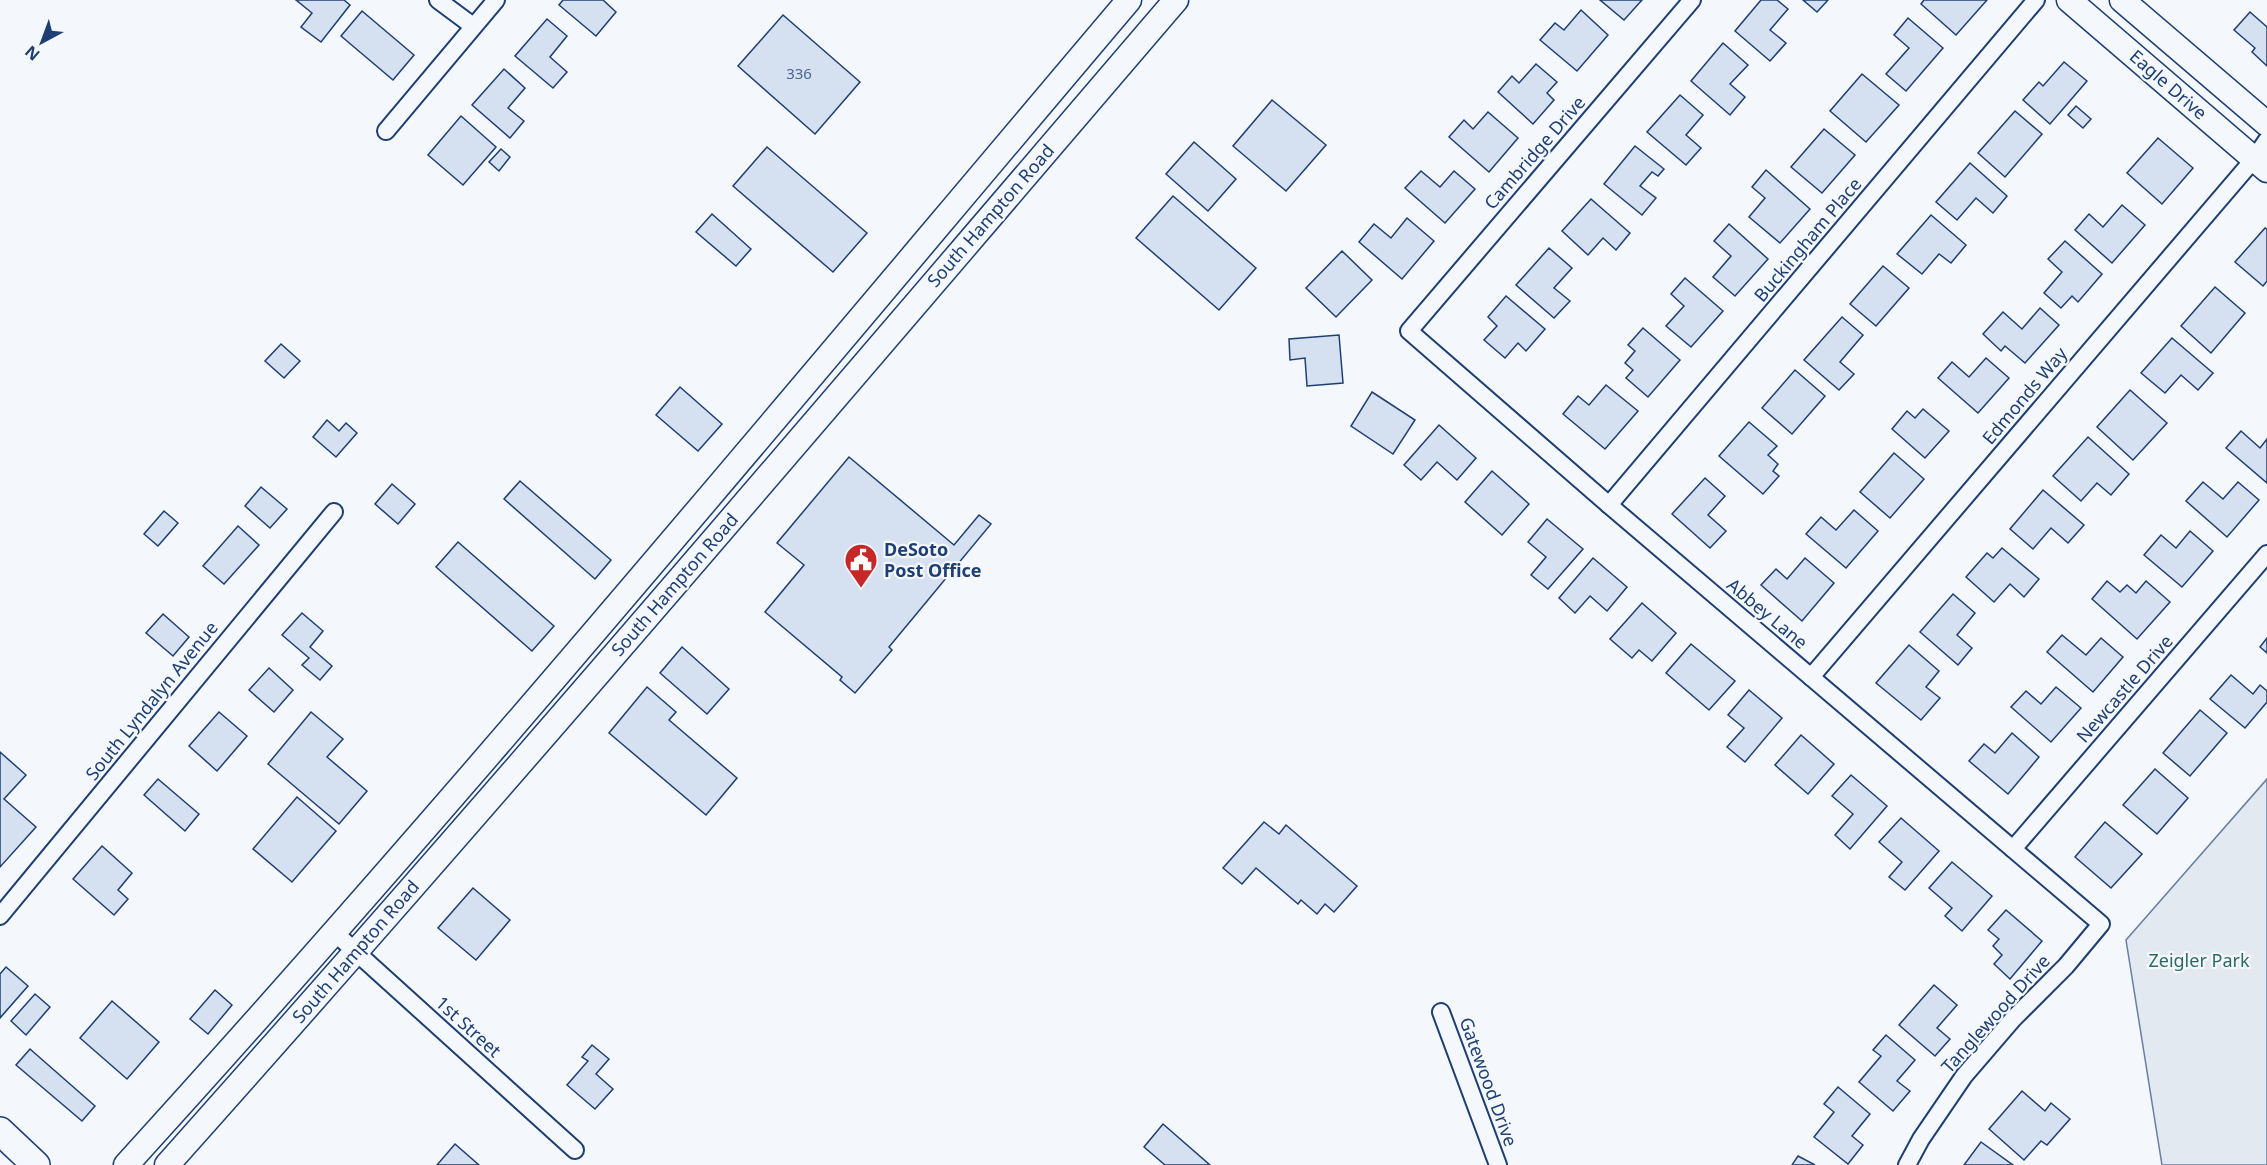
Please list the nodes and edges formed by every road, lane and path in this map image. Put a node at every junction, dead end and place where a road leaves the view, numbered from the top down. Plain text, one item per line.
1 (438, 0) edge
2 (495, 0) edge
3 (1129, 0) edge
4 (1176, 0) edge
5 (1692, 0) edge
6 (2037, 0) edge
7 (2069, 0) edge
8 (2122, 0) edge
9 (474, 26) junction
10 (2267, 124) edge
11 (386, 131) dead end
12 (2262, 156) edge
13 (972, 185) junction
14 (998, 208) junction
15 (858, 320) junction
16 (1409, 331) joint
17 (884, 341) junction
18 (1609, 505) junction
19 (334, 512) dead end
20 (2267, 554) edge
21 (655, 560) junction
22 (679, 581) junction
23 (1811, 677) junction
24 (548, 686) junction
25 (571, 706) junction
26 (2013, 849) junction
27 (0, 916) edge
28 (2101, 924) joint
29 (335, 933) junction
30 (355, 953) junction
31 (1441, 1012) dead end
32 (0, 1131) edge
33 (575, 1150) dead end
34 (36, 1165) edge
35 (126, 1165) edge
36 (167, 1165) edge
37 (1498, 1165) edge
38 (1907, 1165) edge

1 - 9 street
2 - 9 street
3 - 13 main road, South Hampton Road
4 - 14 main road, South Hampton Road
5 - 16 street, Cambridge Drive
6 - 18 street, Buckingham Place
7 - 12 main road, Eagle Drive
8 - 10 main road, Eagle Drive
9 - 11 street
12 - 23 street, Edmonds Way
13 - 14 main road
13 - 15 main road, South Hampton Road
14 - 17 main road, South Hampton Road
15 - 17 main road
15 - 21 main road, South Hampton Road
16 - 18 street, Abbey Lane
17 - 22 main road, South Hampton Road
18 - 23 street, Abbey Lane
19 - 27 street, South Lyndalyn Avenue
20 - 26 street, Newcastle Drive
21 - 22 main road
21 - 24 main road, South Hampton Road
22 - 25 main road, South Hampton Road
23 - 26 street, Abbey Lane
24 - 25 main road
24 - 29 main road, South Hampton Road
25 - 30 main road, South Hampton Road
26 - 28 street, Abbey Lane
28 - 38 street, Tanglewood Drive
29 - 30 street, 1st Street
29 - 35 main road, South Hampton Road
30 - 33 street, 1st Street
30 - 36 main road, South Hampton Road
31 - 37 street, Gatewood Drive
32 - 34 main road

